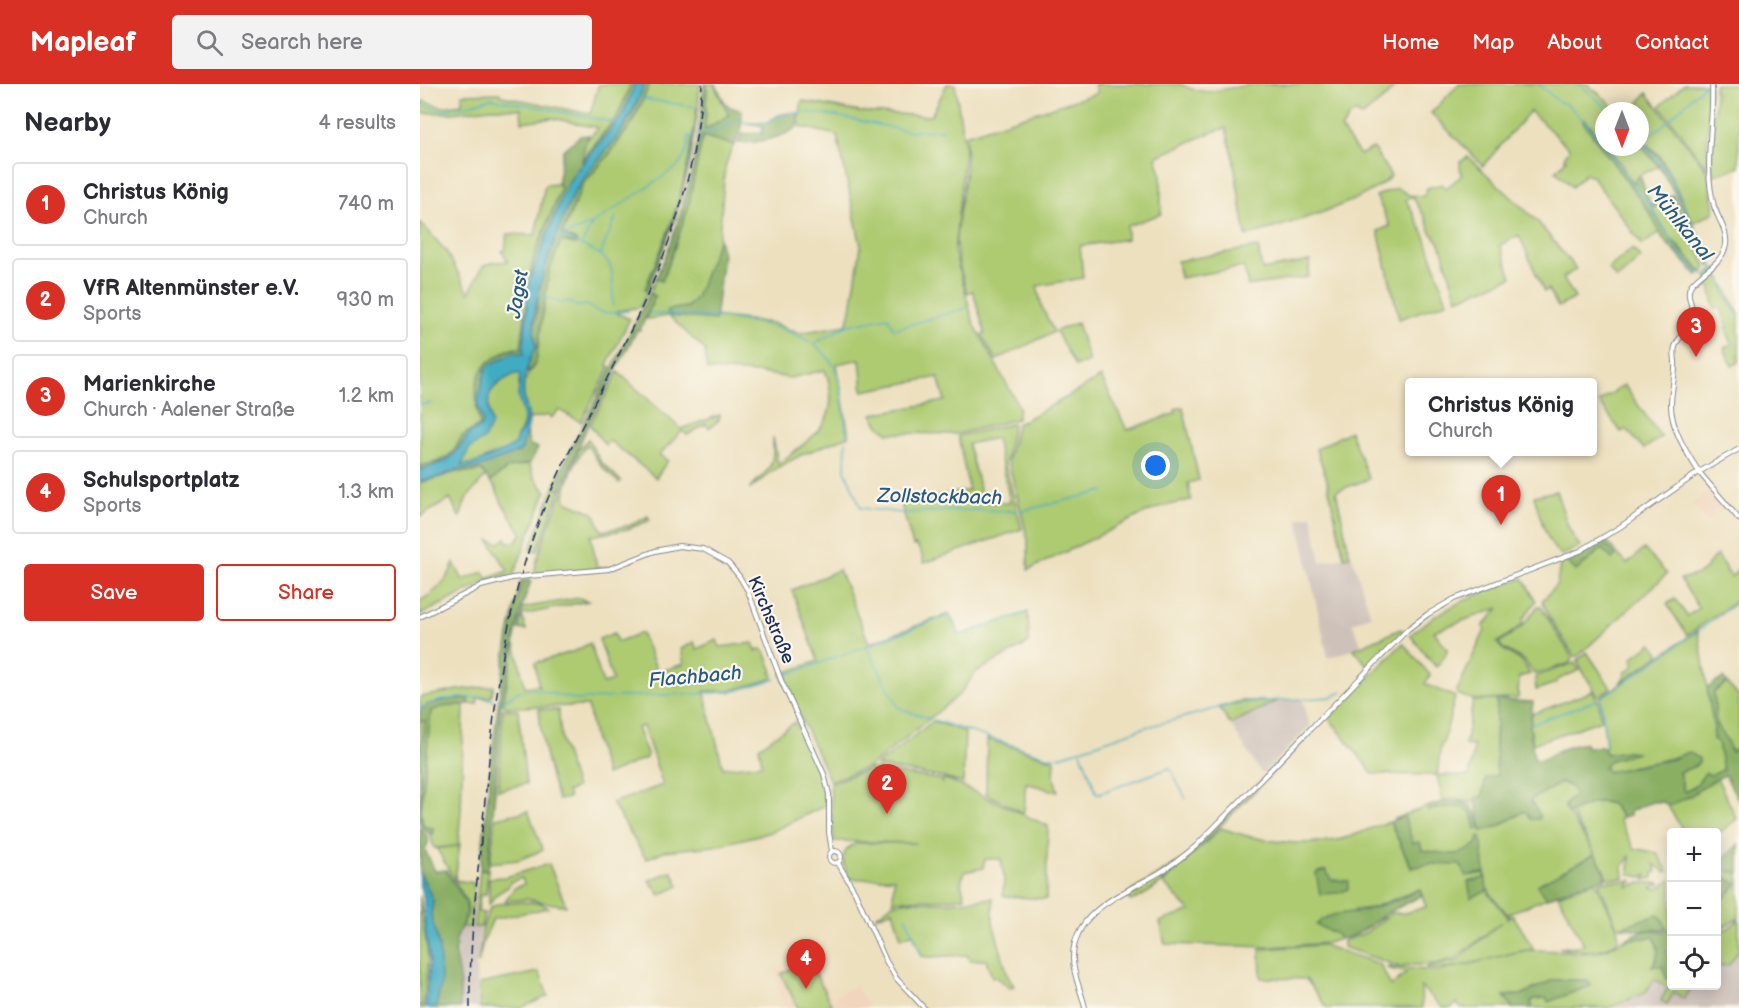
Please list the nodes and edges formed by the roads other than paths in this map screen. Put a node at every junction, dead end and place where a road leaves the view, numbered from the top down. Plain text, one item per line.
1 (1712, 84) edge
2 (1739, 449) edge
3 (1699, 472) junction
4 (1739, 519) edge
5 (420, 617) edge
6 (832, 852) junction
7 (838, 862) junction
8 (924, 1008) edge
9 (1085, 1008) edge

1 - 3 street
2 - 3 street
3 - 4 street
3 - 9 street
5 - 6 street, Kirchstraße, bridge
6 - 7 street, Kirchstraße
6 - 7 street, Kirchstraße
7 - 8 street, Kirchstraße

